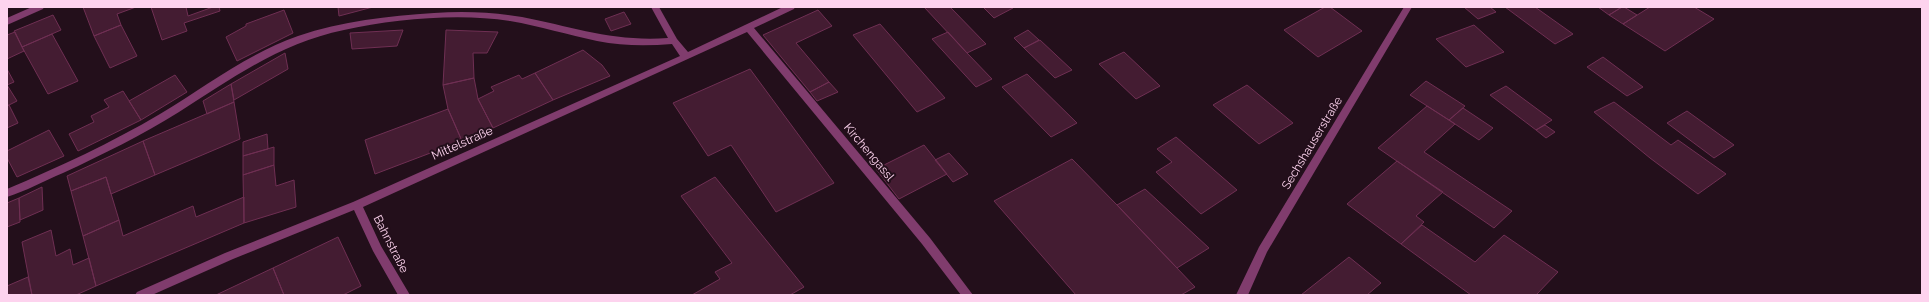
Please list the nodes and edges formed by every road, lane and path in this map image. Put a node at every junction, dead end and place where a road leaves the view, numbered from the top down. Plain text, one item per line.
1 (40, 7) edge
2 (655, 7) edge
3 (790, 7) edge
4 (1408, 7) edge
5 (7, 22) edge
6 (748, 27) junction
7 (674, 41) junction
8 (686, 57) junction
9 (7, 193) edge
10 (357, 205) junction
11 (141, 295) edge
12 (404, 295) edge
13 (967, 295) edge
14 (1242, 295) edge

1 - 5 street
2 - 7 street
3 - 6 street, Mittelstraße
4 - 14 street, Sechshauserstraße
6 - 8 street, Mittelstraße
6 - 13 street, Kirchengassl
7 - 8 street
7 - 9 street
8 - 10 street, Mittelstraße
10 - 11 street, Mittelstraße
10 - 12 street, Bahnstraße

